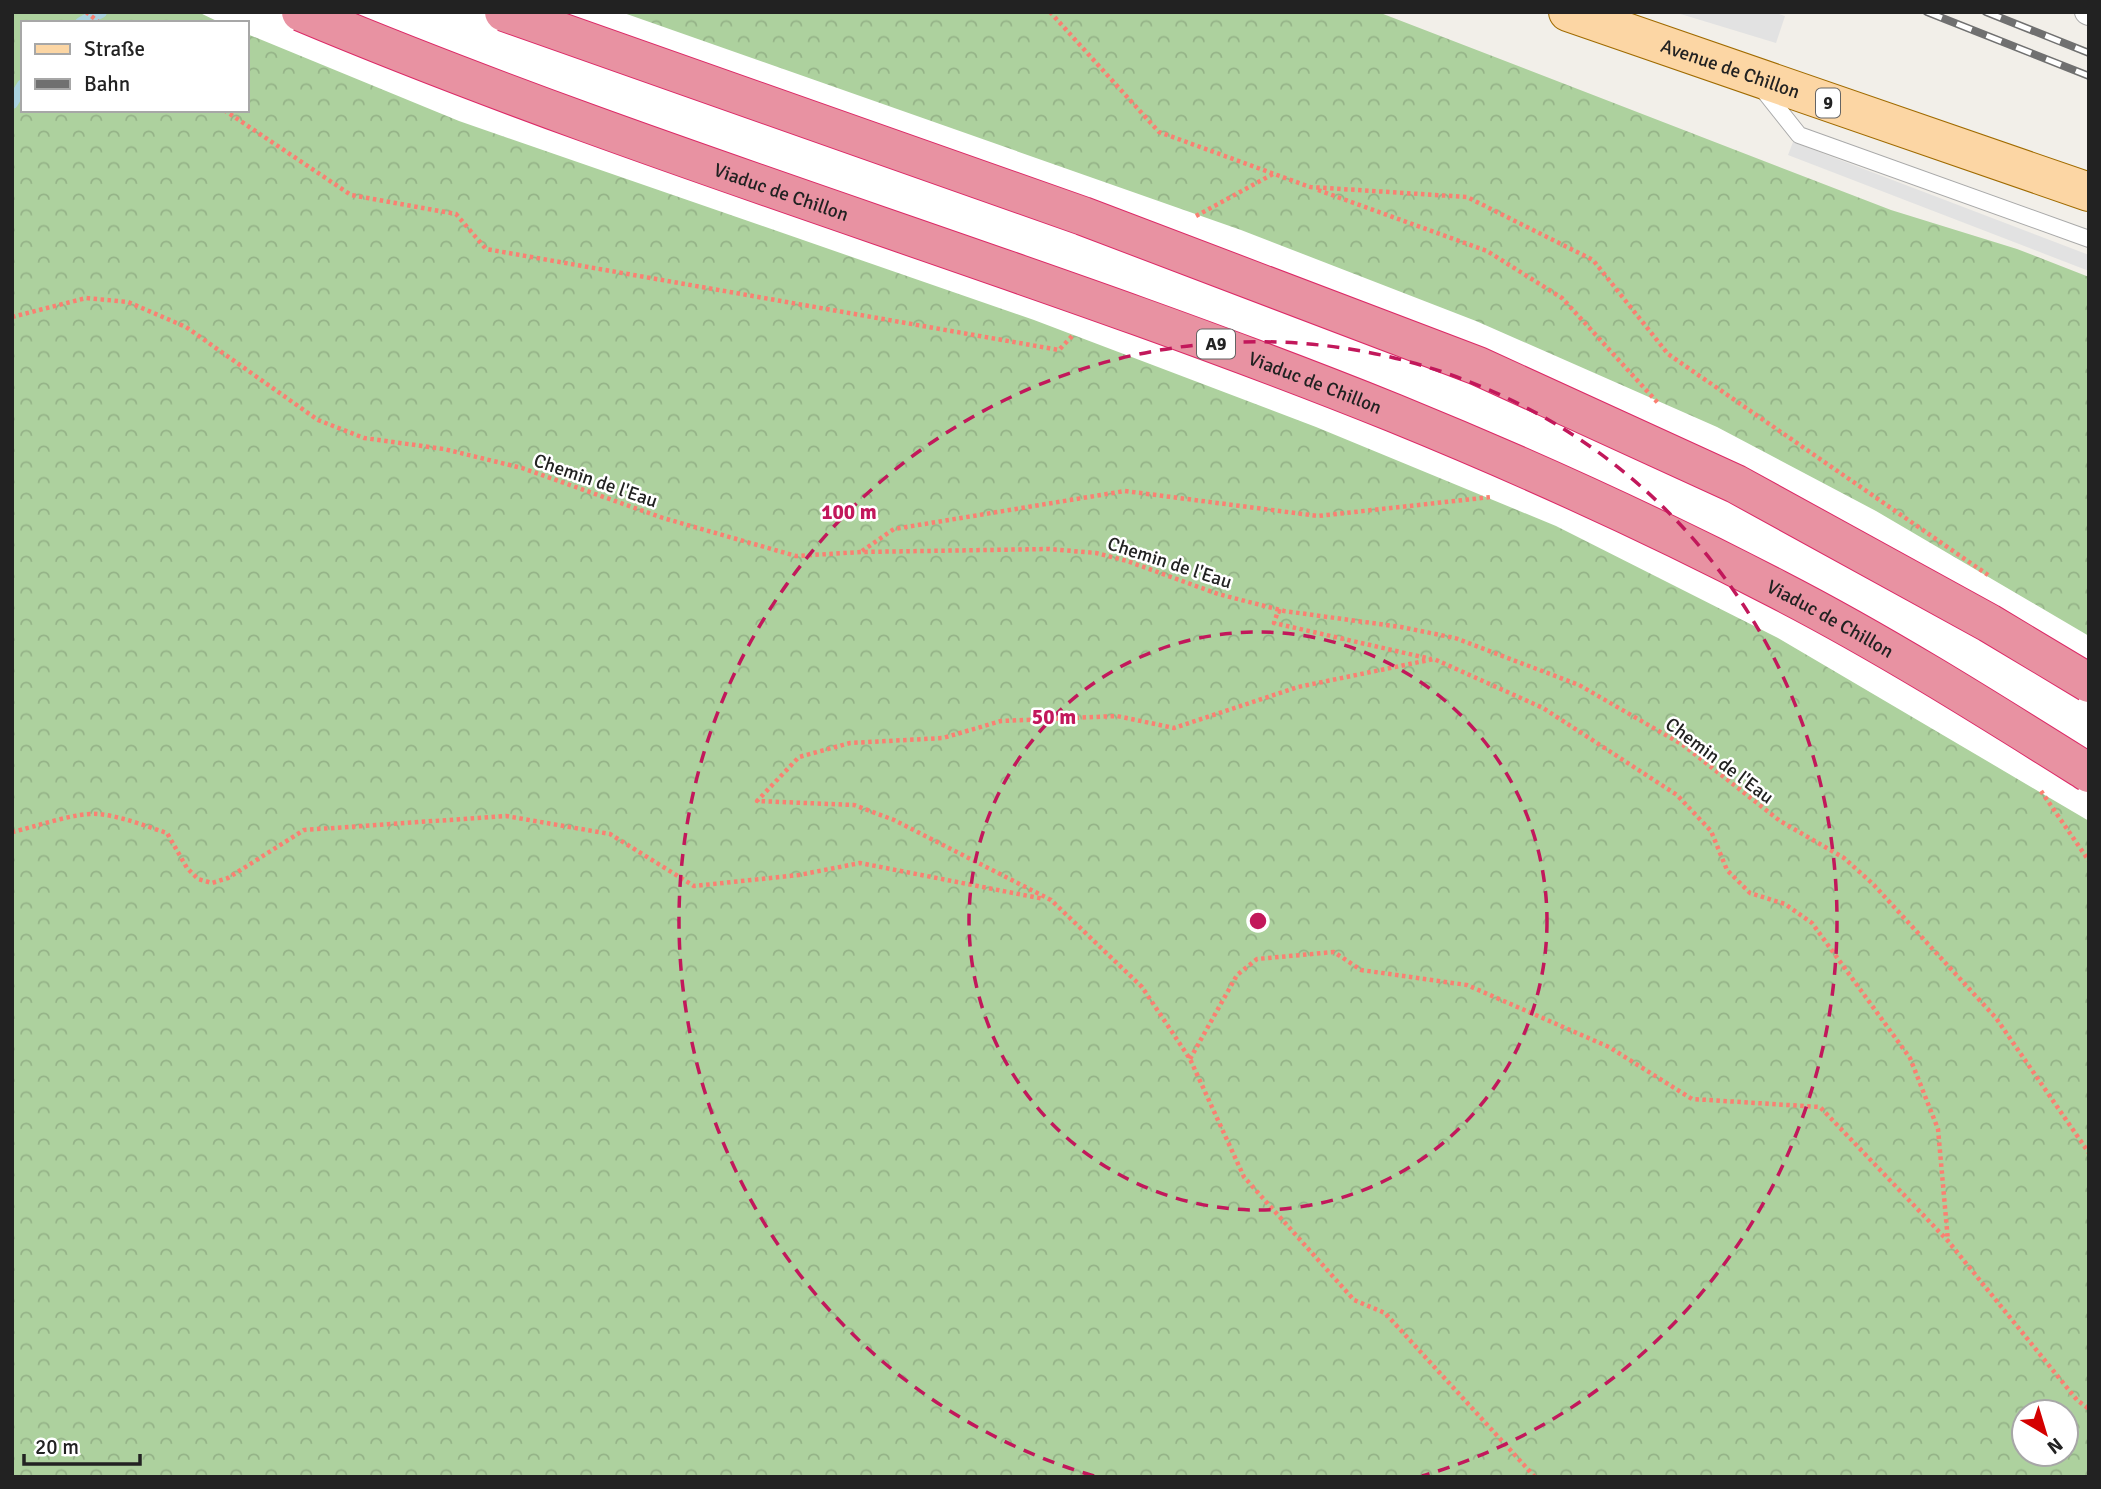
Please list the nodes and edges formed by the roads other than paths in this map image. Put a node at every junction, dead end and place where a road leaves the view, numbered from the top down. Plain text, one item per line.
1 (301, 12) edge
2 (504, 12) edge
3 (1569, 12) edge
4 (1752, 76) junction
5 (2089, 192) edge
6 (2089, 239) edge
7 (2089, 683) edge
8 (2089, 773) edge

1 - 8 highway, Viaduc de Chillon / A9, bridge
2 - 7 highway, bridge
3 - 4 main road, Avenue de Chillon / 9
4 - 5 main road, Avenue de Chillon / 9
4 - 6 lane

